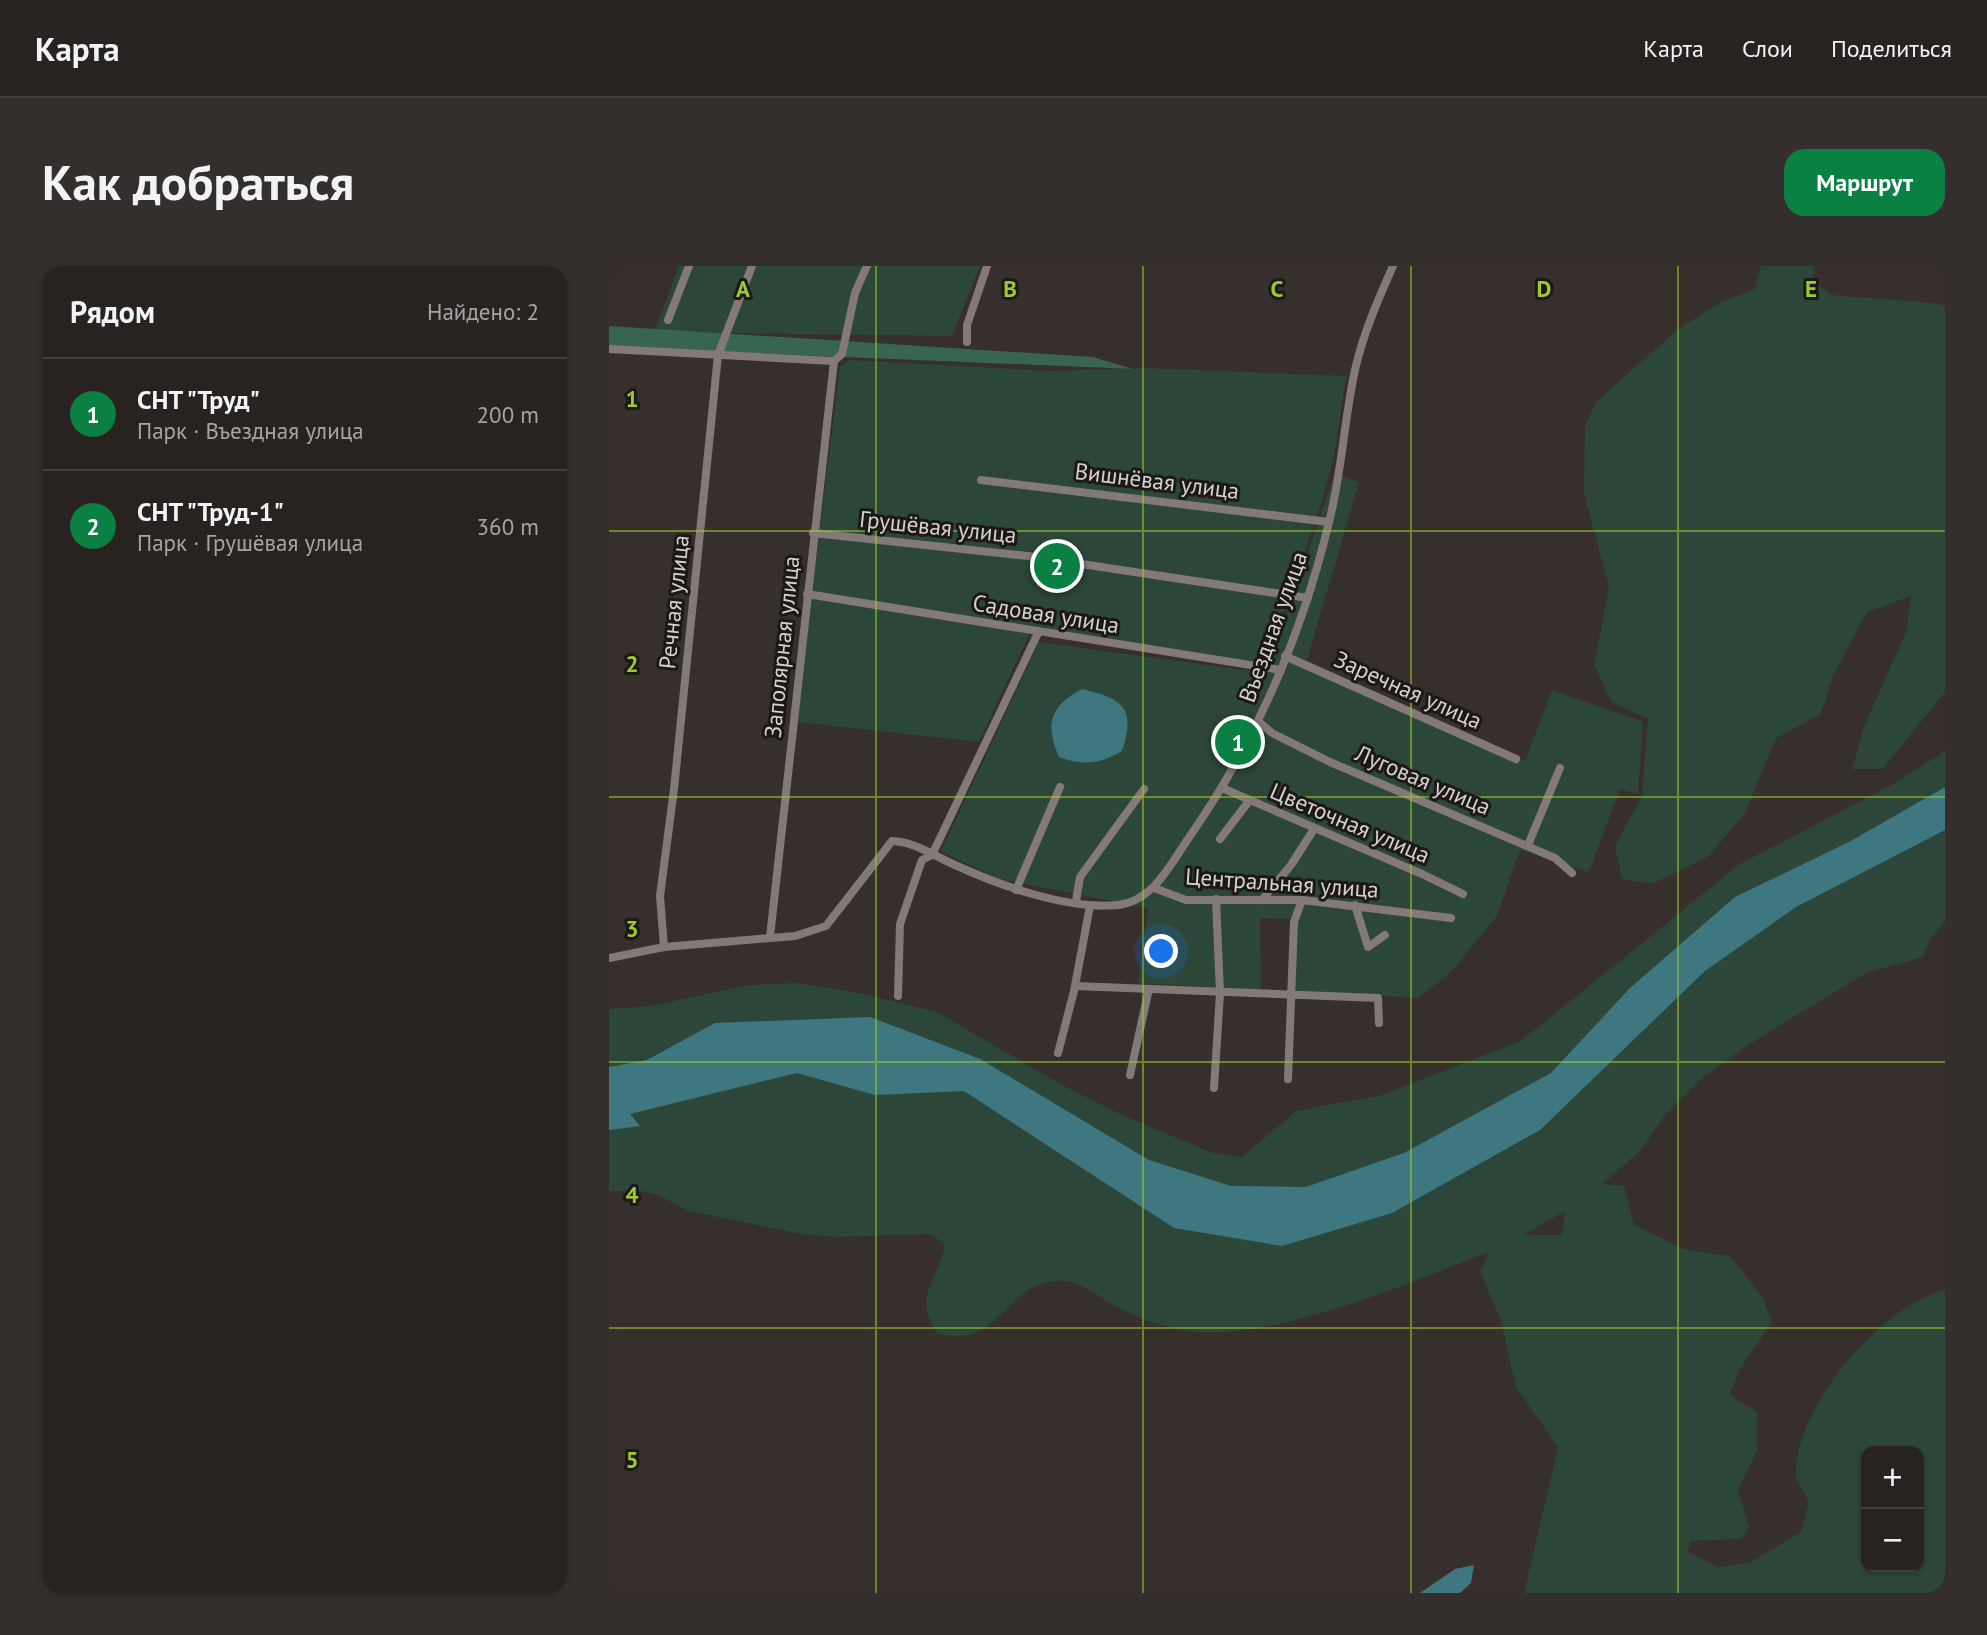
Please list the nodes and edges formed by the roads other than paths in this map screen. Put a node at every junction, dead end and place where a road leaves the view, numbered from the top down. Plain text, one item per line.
1 (689, 266) edge
2 (752, 266) edge
3 (867, 266) edge
4 (987, 266) edge
5 (1393, 266) edge
6 (668, 320) dead end
7 (967, 342) dead end
8 (609, 349) edge
9 (718, 355) junction
10 (834, 361) junction
11 (981, 480) dead end
12 (1329, 522) junction
13 (813, 533) junction
14 (807, 594) junction
15 (1308, 598) junction
16 (1038, 633) junction
17 (1285, 656) junction
18 (1280, 670) junction
19 (1259, 722) junction
20 (1516, 759) dead end
21 (1560, 768) dead end
22 (1059, 787) dead end
23 (1222, 788) junction
24 (1144, 789) dead end
25 (1249, 801) junction
26 (1314, 828) junction
27 (1220, 838) dead end
28 (1528, 845) junction
29 (932, 855) junction
30 (1572, 873) dead end
31 (1154, 888) junction
32 (1016, 890) junction
33 (1463, 894) dead end
34 (1216, 899) junction
35 (1262, 900) junction
36 (1302, 900) junction
37 (1076, 901) junction
38 (1355, 905) junction
39 (1090, 906) junction
40 (1451, 918) dead end
41 (1385, 935) dead end
42 (770, 937) junction
43 (664, 947) junction
44 (609, 958) edge
45 (1075, 986) junction
46 (1149, 989) junction
47 (1220, 993) junction
48 (1291, 995) junction
49 (898, 996) dead end
50 (1379, 1023) dead end
51 (1058, 1053) dead end
52 (1130, 1075) dead end
53 (1288, 1079) dead end
54 (1215, 1088) dead end

1 - 6 street
2 - 9 street, Речная улица
3 - 10 street, Заполярная улица
4 - 7 street
5 - 12 street, Въездная улица
8 - 9 street
9 - 10 street
9 - 43 street, Речная улица
10 - 13 street, Заполярная улица
11 - 12 street, Вишнёвая улица
12 - 15 street, Въездная улица
13 - 14 street, Заполярная улица
13 - 15 street, Грушёвая улица
14 - 16 street, Садовая улица
14 - 42 street, Заполярная улица
15 - 17 street, Въездная улица
16 - 18 street, Садовая улица
16 - 29 street
17 - 18 street, Въездная улица
17 - 20 street, Заречная улица
18 - 19 street, Въездная улица
19 - 23 street, Въездная улица
19 - 28 street, Луговая улица
21 - 28 street
22 - 32 street
23 - 25 street, Цветочная улица
23 - 31 street, Въездная улица
24 - 37 street
25 - 26 street, Цветочная улица
25 - 27 street
26 - 33 street, Цветочная улица
26 - 35 street
28 - 30 street, Луговая улица
29 - 32 street
29 - 42 street
29 - 49 street
31 - 34 street, Центральная улица
31 - 39 street, Въездная улица
32 - 37 street
34 - 35 street, Центральная улица
34 - 47 street
35 - 36 street, Центральная улица
36 - 38 street, Центральная улица
36 - 48 street
37 - 39 street
38 - 40 street, Центральная улица
38 - 41 street
39 - 45 street
42 - 43 street
43 - 44 street
45 - 46 street
45 - 51 street
46 - 47 street
46 - 52 street
47 - 48 street
47 - 54 street
48 - 50 street
48 - 53 street

